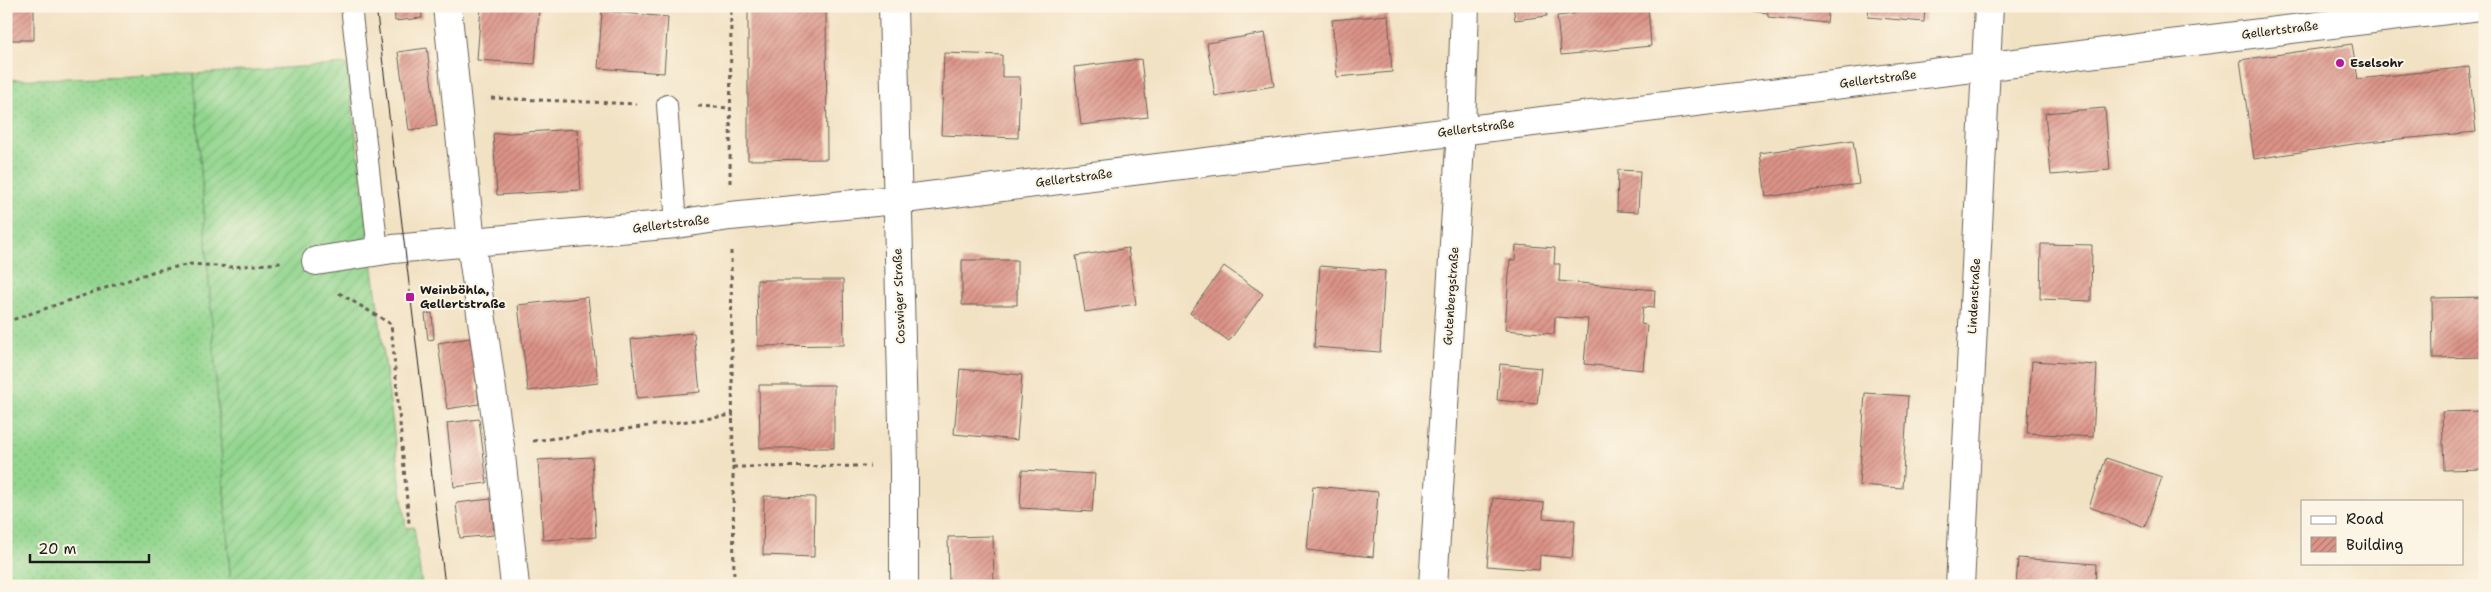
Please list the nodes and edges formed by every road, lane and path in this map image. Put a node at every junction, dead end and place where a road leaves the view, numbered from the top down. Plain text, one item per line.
1 (351, 6) edge
2 (447, 6) edge
3 (731, 6) edge
4 (894, 6) edge
5 (1465, 6) edge
6 (1989, 6) edge
7 (2480, 6) edge
8 (1986, 65) junction
9 (458, 97) junction
10 (667, 105) junction
11 (730, 108) junction
12 (1461, 130) junction
13 (896, 200) junction
14 (730, 216) junction
15 (676, 224) junction
16 (471, 243) junction
17 (378, 251) junction
18 (316, 261) junction
19 (6, 322) edge
20 (734, 414) junction
21 (500, 446) junction
22 (904, 465) junction
23 (733, 467) junction
24 (409, 523) dead end
25 (515, 586) edge
26 (734, 586) edge
27 (904, 586) edge
28 (1433, 586) edge
29 (1960, 586) edge

1 - 17 lane
2 - 9 street
3 - 11 path
4 - 13 street, Coswiger Straße
5 - 12 street, Gutenbergstraße
6 - 8 street, Lindenstraße
7 - 8 street, Gellertstraße
8 - 12 street, Gellertstraße
8 - 29 street, Lindenstraße
9 - 10 path
9 - 16 street
10 - 11 path
10 - 15 lane
11 - 14 path
12 - 13 street, Gellertstraße
12 - 28 street, Gutenbergstraße
13 - 14 street, Gellertstraße
13 - 22 street, Coswiger Straße
14 - 15 street, Gellertstraße
14 - 20 path
15 - 16 street, Gellertstraße
16 - 17 street, Gellertstraße
16 - 21 street
17 - 18 street, Gellertstraße
18 - 19 path
18 - 24 path
20 - 21 path
20 - 23 path
21 - 25 street
22 - 23 path
22 - 27 street, Coswiger Straße
23 - 26 path

